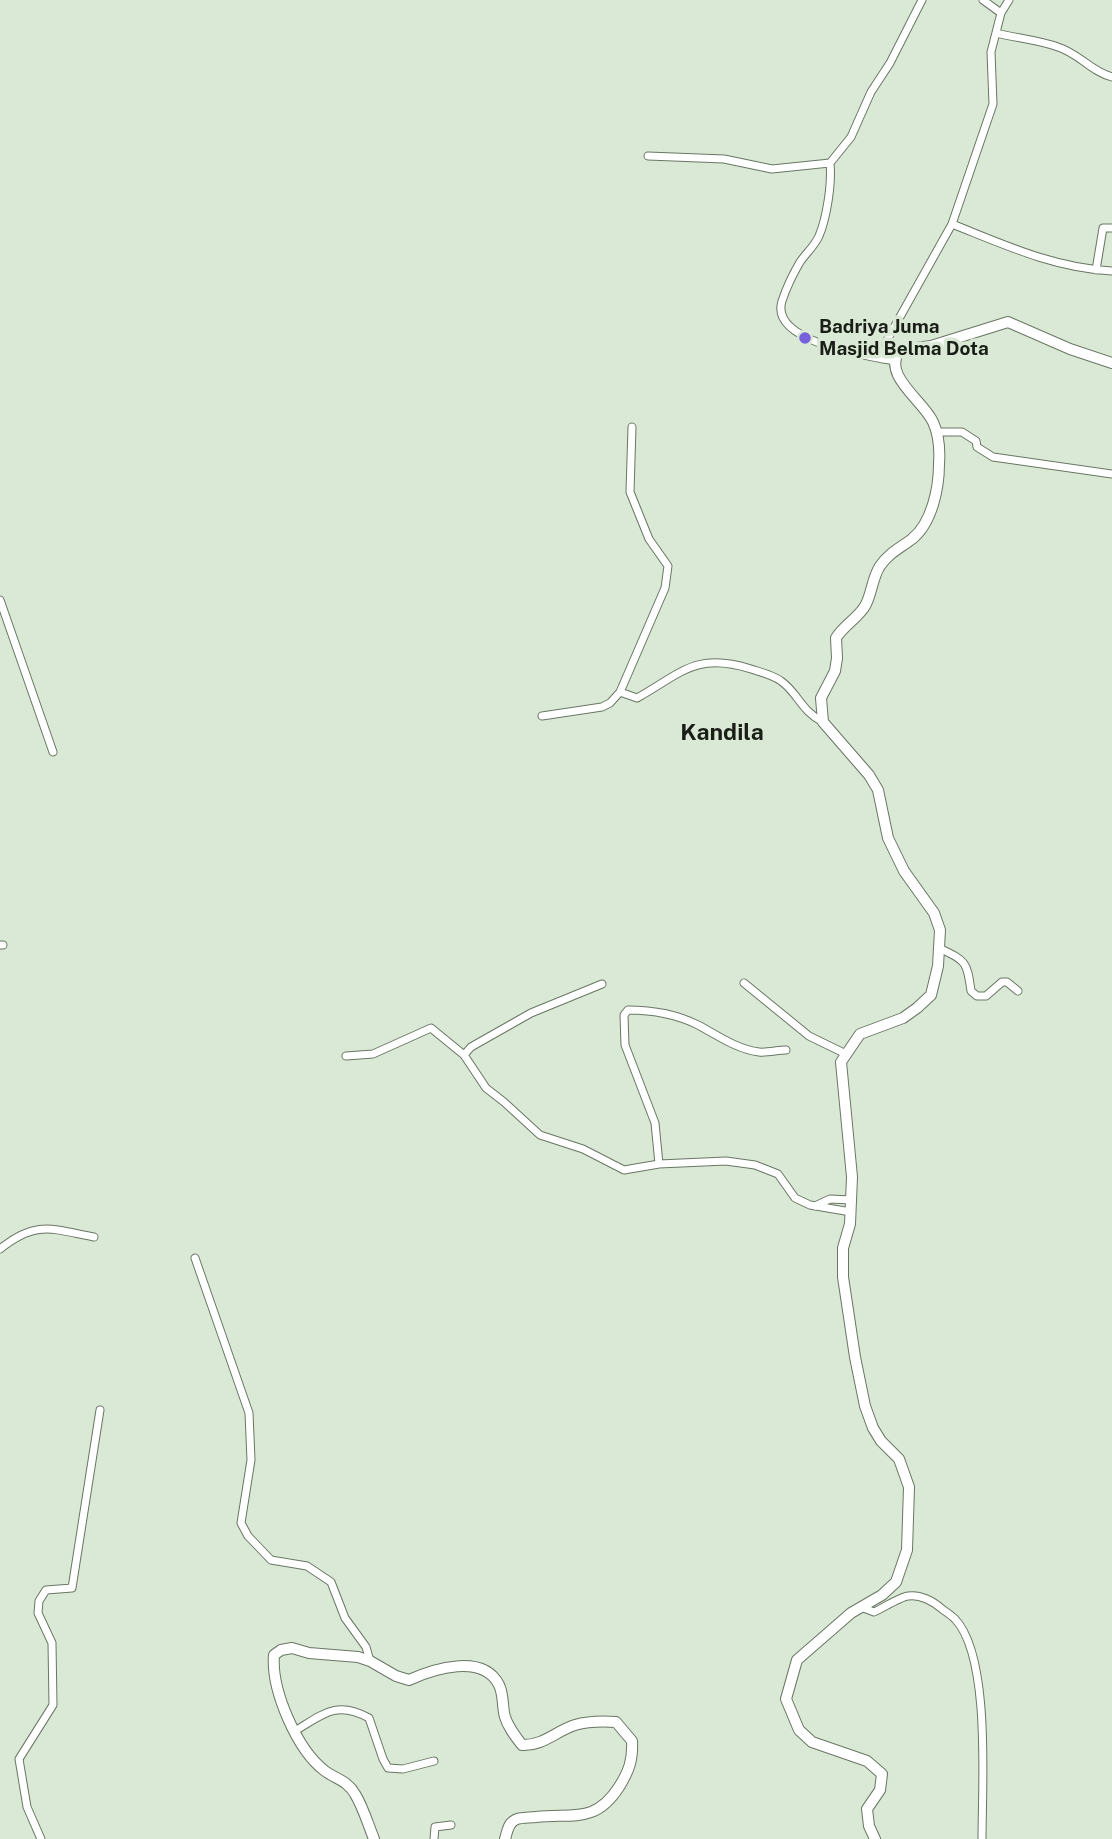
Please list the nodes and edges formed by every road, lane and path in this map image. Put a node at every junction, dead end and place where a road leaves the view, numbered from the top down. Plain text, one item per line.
1 (922, 0) edge
2 (983, 0) edge
3 (1009, 0) edge
4 (1001, 13) junction
5 (996, 33) junction
6 (1112, 77) edge
7 (648, 156) dead end
8 (830, 163) junction
9 (952, 224) junction
10 (1112, 228) edge
11 (1096, 270) junction
12 (1112, 271) edge
13 (882, 359) junction
14 (894, 361) junction
15 (1112, 363) edge
16 (632, 427) dead end
17 (936, 432) junction
18 (1112, 474) edge
19 (0, 600) edge
20 (620, 692) junction
21 (542, 716) dead end
22 (823, 722) junction
23 (53, 752) dead end
24 (939, 948) junction
25 (744, 983) dead end
26 (603, 984) dead end
27 (1018, 991) dead end
28 (786, 1050) dead end
29 (846, 1054) junction
30 (464, 1055) junction
31 (346, 1056) dead end
32 (659, 1164) junction
33 (851, 1206) junction
34 (94, 1237) dead end
35 (0, 1249) edge
36 (195, 1258) dead end
37 (100, 1410) dead end
38 (861, 1607) junction
39 (370, 1661) junction
40 (295, 1731) junction
41 (434, 1761) dead end
42 (451, 1825) dead end
43 (41, 1839) edge
44 (374, 1839) edge
45 (434, 1839) edge
46 (505, 1839) edge
47 (875, 1839) edge
48 (982, 1839) edge

1 - 8 street
2 - 4 street
3 - 4 street
4 - 5 street
5 - 6 street
5 - 9 street
7 - 8 street
8 - 13 street
9 - 11 street
9 - 13 street
10 - 11 street
11 - 12 street
13 - 14 street
14 - 15 main road
14 - 17 main road
16 - 20 street
17 - 18 street
17 - 22 main road
19 - 23 street
20 - 21 street
20 - 22 street
22 - 24 main road
24 - 27 street
24 - 29 main road
25 - 29 street
26 - 30 street
28 - 32 street
29 - 33 main road
30 - 31 street
30 - 32 street
32 - 33 street
33 - 38 main road
34 - 35 street
36 - 39 street
37 - 43 street
38 - 47 main road
38 - 48 street
39 - 40 main road
39 - 46 main road
40 - 41 street
40 - 44 main road
42 - 45 street

